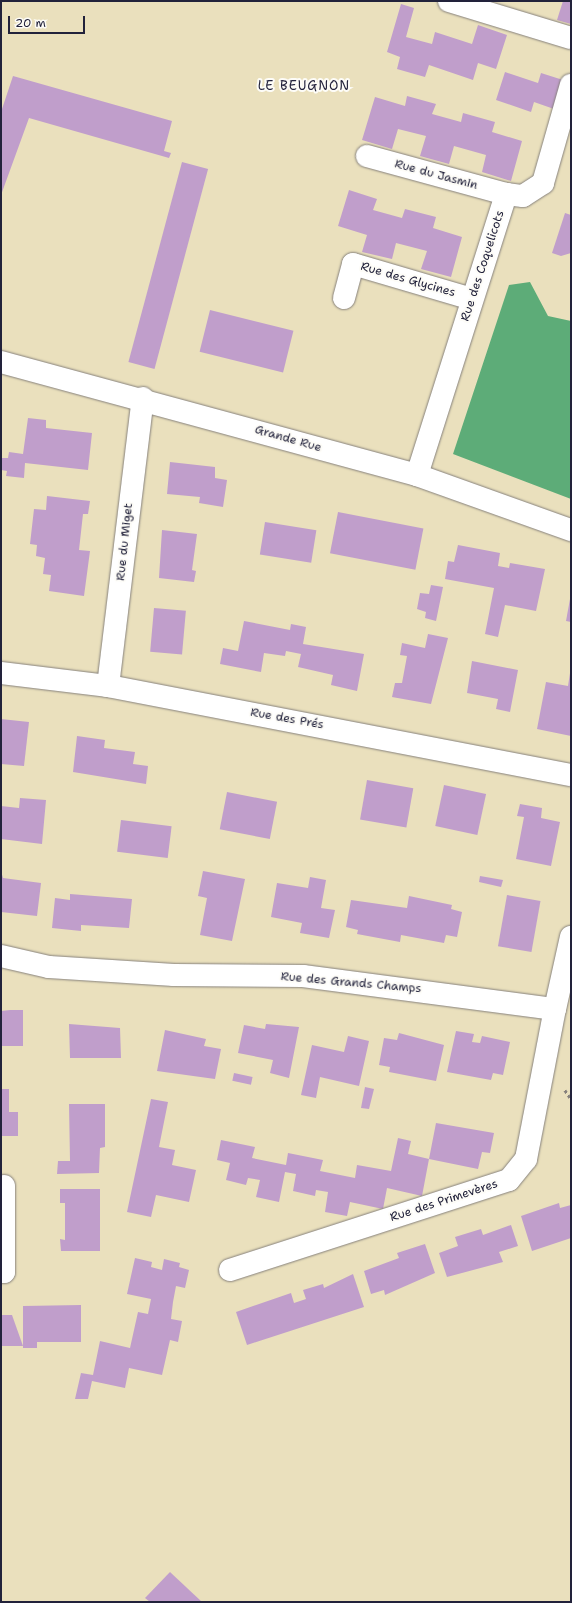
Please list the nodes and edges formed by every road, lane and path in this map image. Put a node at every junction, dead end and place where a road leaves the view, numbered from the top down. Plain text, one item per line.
1 (449, 1) edge
2 (571, 38) edge
3 (571, 86) edge
4 (563, 146) edge
5 (367, 156) dead end
6 (506, 194) junction
7 (344, 298) dead end
8 (472, 298) junction
9 (1, 362) edge
10 (143, 398) junction
11 (416, 475) junction
12 (571, 530) edge
13 (1, 673) edge
14 (108, 686) junction
15 (571, 775) edge
16 (571, 937) edge
17 (1, 956) edge
18 (555, 1009) junction
19 (4, 1186) dead end
20 (230, 1270) dead end
21 (1, 1272) edge

1 - 2 street
3 - 4 street, Rue des Coquelicots
4 - 6 street, Rue des Coquelicots
5 - 6 street, Rue du Jasmin
6 - 8 street, Rue des Coquelicots
7 - 8 street, Rue des Glycines
8 - 11 street, Rue des Coquelicots
9 - 10 street, Grande Rue
10 - 11 street, Grande Rue
10 - 14 street, Rue du Miget
11 - 12 street, Grande Rue
13 - 14 street, Rue des Prés
14 - 15 street, Rue des Prés
16 - 18 street
17 - 18 street, Rue des Grands Champs
18 - 20 street, Rue des Primevères
19 - 21 street

